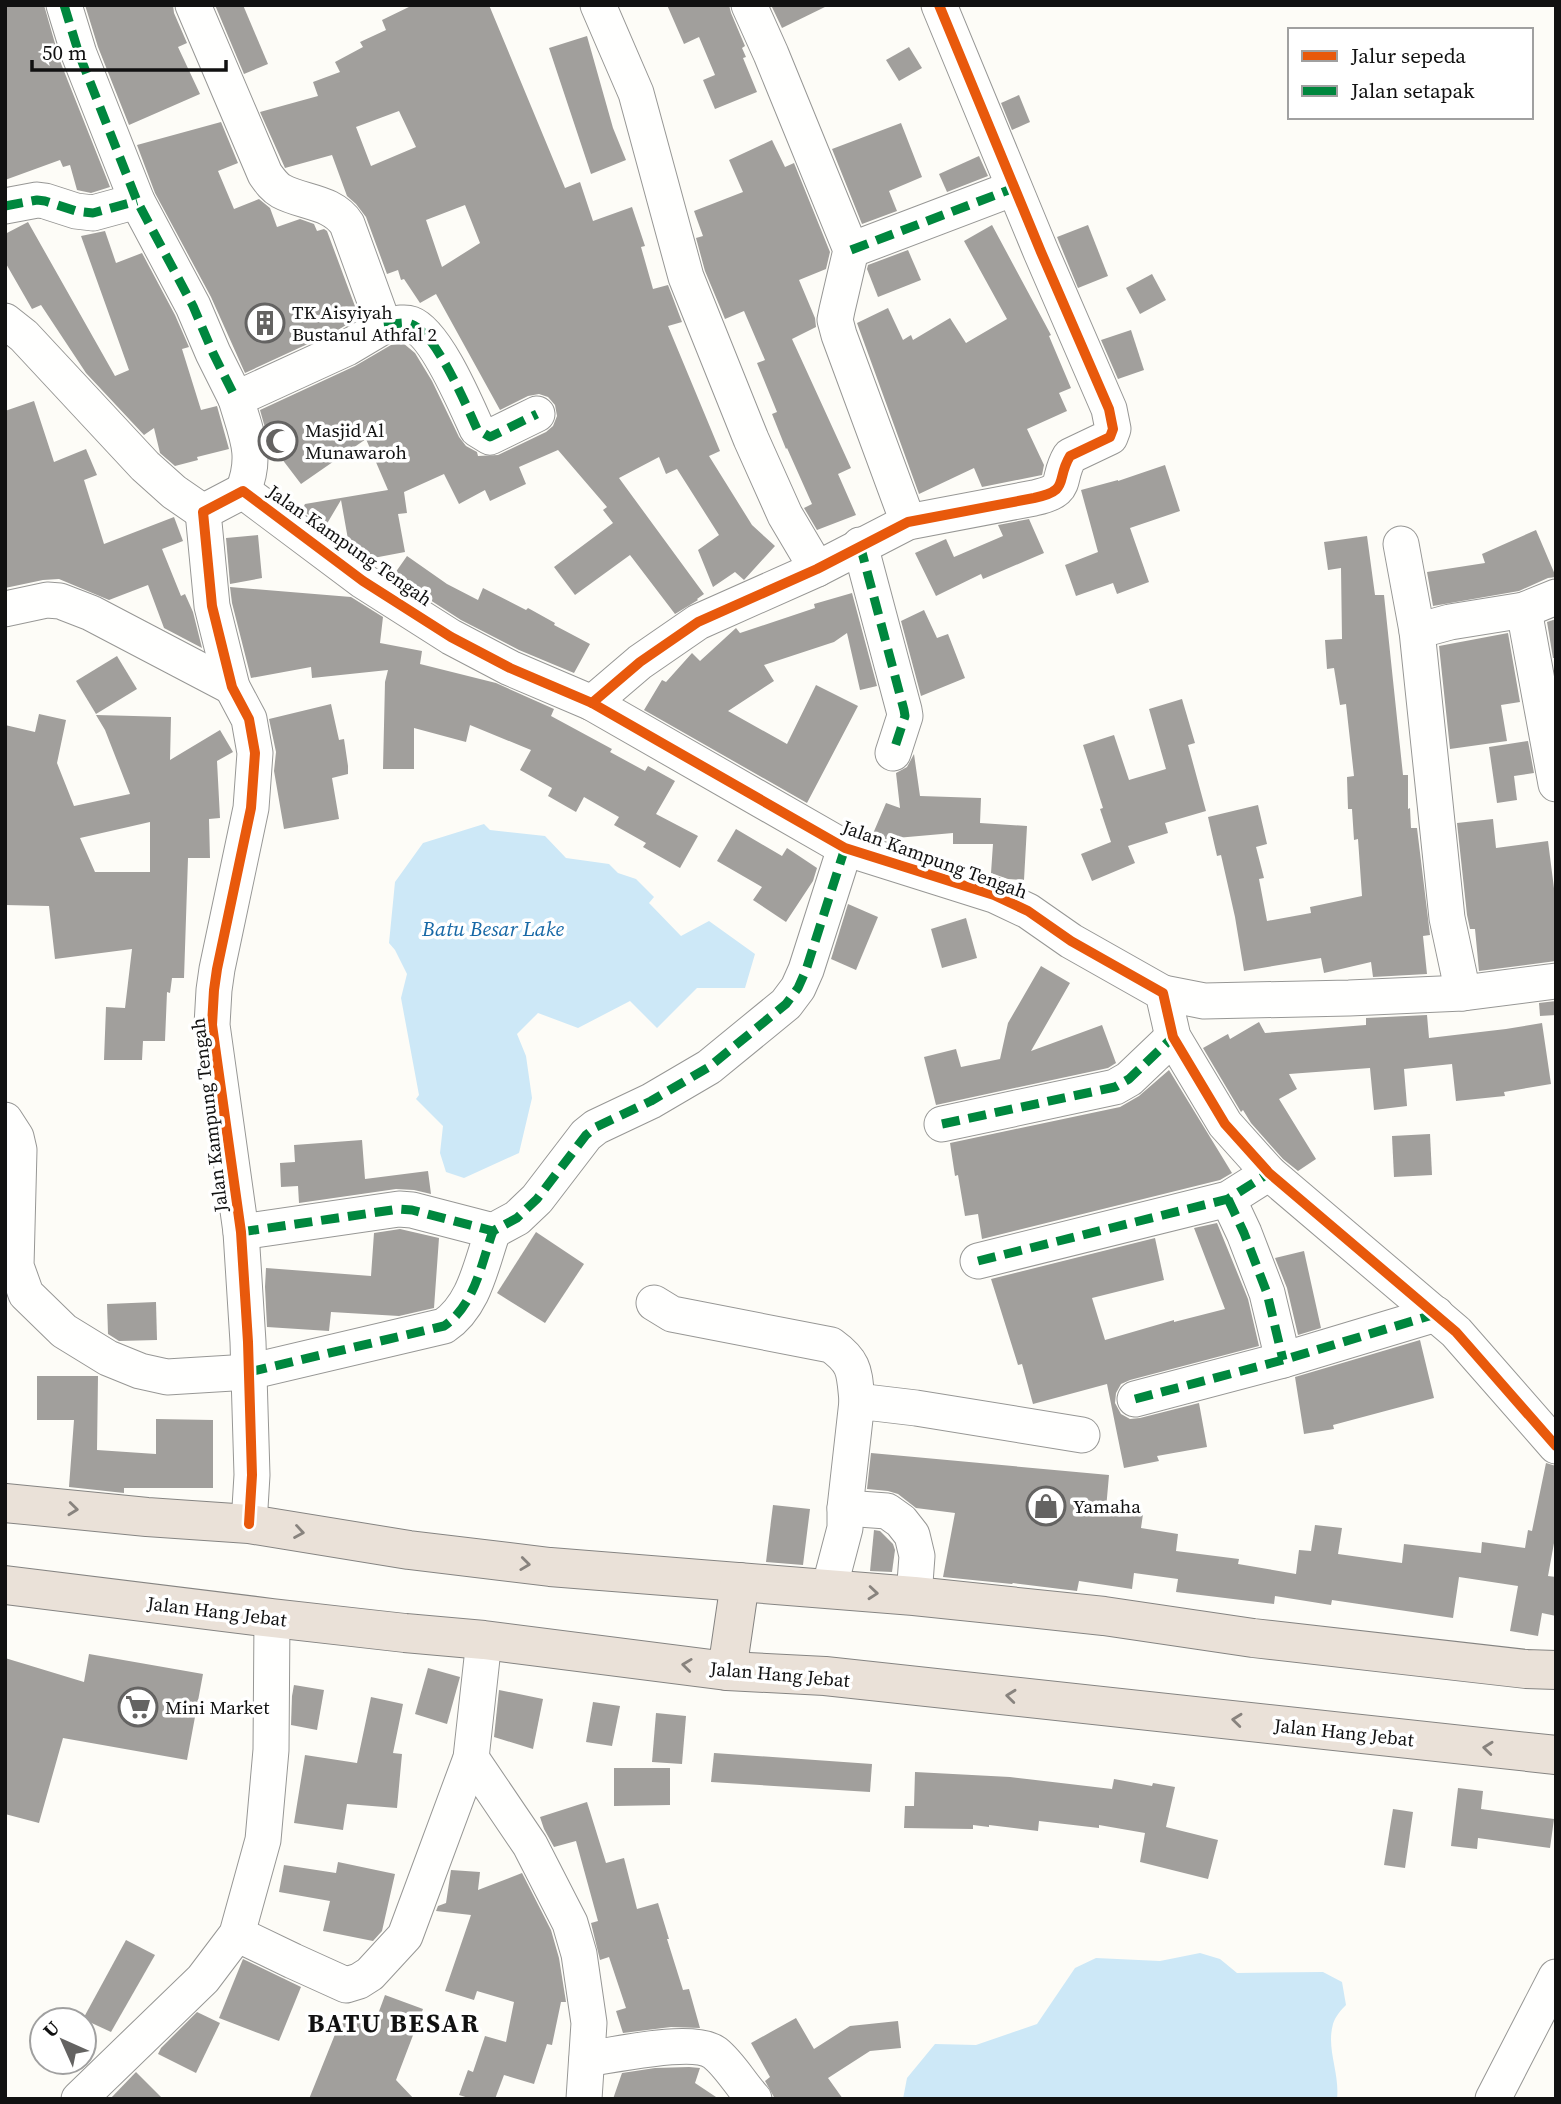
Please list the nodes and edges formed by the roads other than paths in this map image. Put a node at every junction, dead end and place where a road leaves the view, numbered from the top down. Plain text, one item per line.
1 (64, 5) edge
2 (193, 5) edge
3 (598, 5) edge
4 (749, 5) edge
5 (939, 5) edge
6 (1014, 188) junction
7 (137, 201) junction
8 (5, 206) edge
9 (851, 250) junction
10 (5, 321) edge
11 (384, 326) junction
12 (236, 399) junction
13 (537, 414) dead end
14 (243, 491) junction
15 (203, 512) junction
16 (908, 522) junction
17 (1401, 544) dead end
18 (860, 545) junction
19 (817, 569) junction
20 (1556, 597) edge
21 (5, 609) edge
22 (1524, 610) junction
23 (1416, 631) junction
24 (232, 687) junction
25 (592, 703) junction
26 (893, 753) dead end
27 (1556, 784) edge
28 (845, 848) junction
29 (1556, 981) edge
30 (1163, 993) junction
31 (1464, 993) junction
32 (1173, 1037) junction
33 (5, 1119) edge
34 (942, 1124) dead end
35 (1269, 1173) junction
36 (1228, 1199) junction
37 (241, 1231) junction
38 (493, 1231) junction
39 (978, 1261) dead end
40 (654, 1303) dead end
41 (1436, 1314) junction
42 (1283, 1360) junction
43 (249, 1372) junction
44 (1135, 1399) dead end
45 (857, 1401) junction
46 (1082, 1435) dead end
47 (1556, 1446) edge
48 (5, 1503) edge
49 (845, 1508) junction
50 (249, 1524) junction
51 (740, 1582) junction
52 (5, 1585) edge
53 (829, 1589) junction
54 (914, 1596) junction
55 (272, 1618) junction
56 (484, 1640) junction
57 (1556, 1670) edge
58 (727, 1671) junction
59 (1556, 1755) edge
60 (471, 1758) junction
61 (237, 1934) junction
62 (1556, 1977) edge
63 (587, 2059) junction
64 (79, 2099) edge
65 (584, 2099) edge
66 (754, 2099) edge
67 (1493, 2099) edge

1 - 7 street
2 - 11 street
3 - 19 street
4 - 9 street
5 - 6 street
6 - 9 street
6 - 16 street
7 - 8 street
7 - 12 street
9 - 16 street
10 - 15 street
11 - 12 street
11 - 13 street
12 - 14 street
14 - 15 street, Jalan Kampung Tengah
14 - 25 street, Jalan Kampung Tengah
15 - 24 street, Jalan Kampung Tengah
16 - 18 street
17 - 23 street
18 - 19 street
18 - 26 street
19 - 25 street
20 - 22 street
21 - 24 street
22 - 23 street
22 - 27 street
23 - 31 street
24 - 37 street, Jalan Kampung Tengah
25 - 28 street, Jalan Kampung Tengah
28 - 30 street, Jalan Kampung Tengah
28 - 38 street
29 - 31 street, Jalan Kampung Tengah
30 - 31 street, Jalan Kampung Tengah
30 - 32 street
32 - 34 street
32 - 35 street
33 - 43 street
35 - 36 street
35 - 41 street
36 - 39 street
36 - 42 street
37 - 38 street
37 - 43 street, Jalan Kampung Tengah
38 - 43 street
40 - 45 street
41 - 42 street
41 - 47 street
42 - 44 street
43 - 50 street, Jalan Kampung Tengah
45 - 46 street
45 - 49 street
48 -> 50 highway
49 - 53 street
49 - 54 street
50 -> 51 highway
51 - 53 highway
51 - 58 highway
52 - 55 highway, Jalan Hang Jebat
53 -> 54 highway
54 - 57 highway
55 - 56 highway, Jalan Hang Jebat
55 - 61 street
58 -> 56 highway, Jalan Hang Jebat
56 - 60 street
59 -> 58 highway, Jalan Hang Jebat
60 - 61 street
60 - 63 street
61 - 64 street
62 - 67 street
63 - 65 street
63 - 66 street

